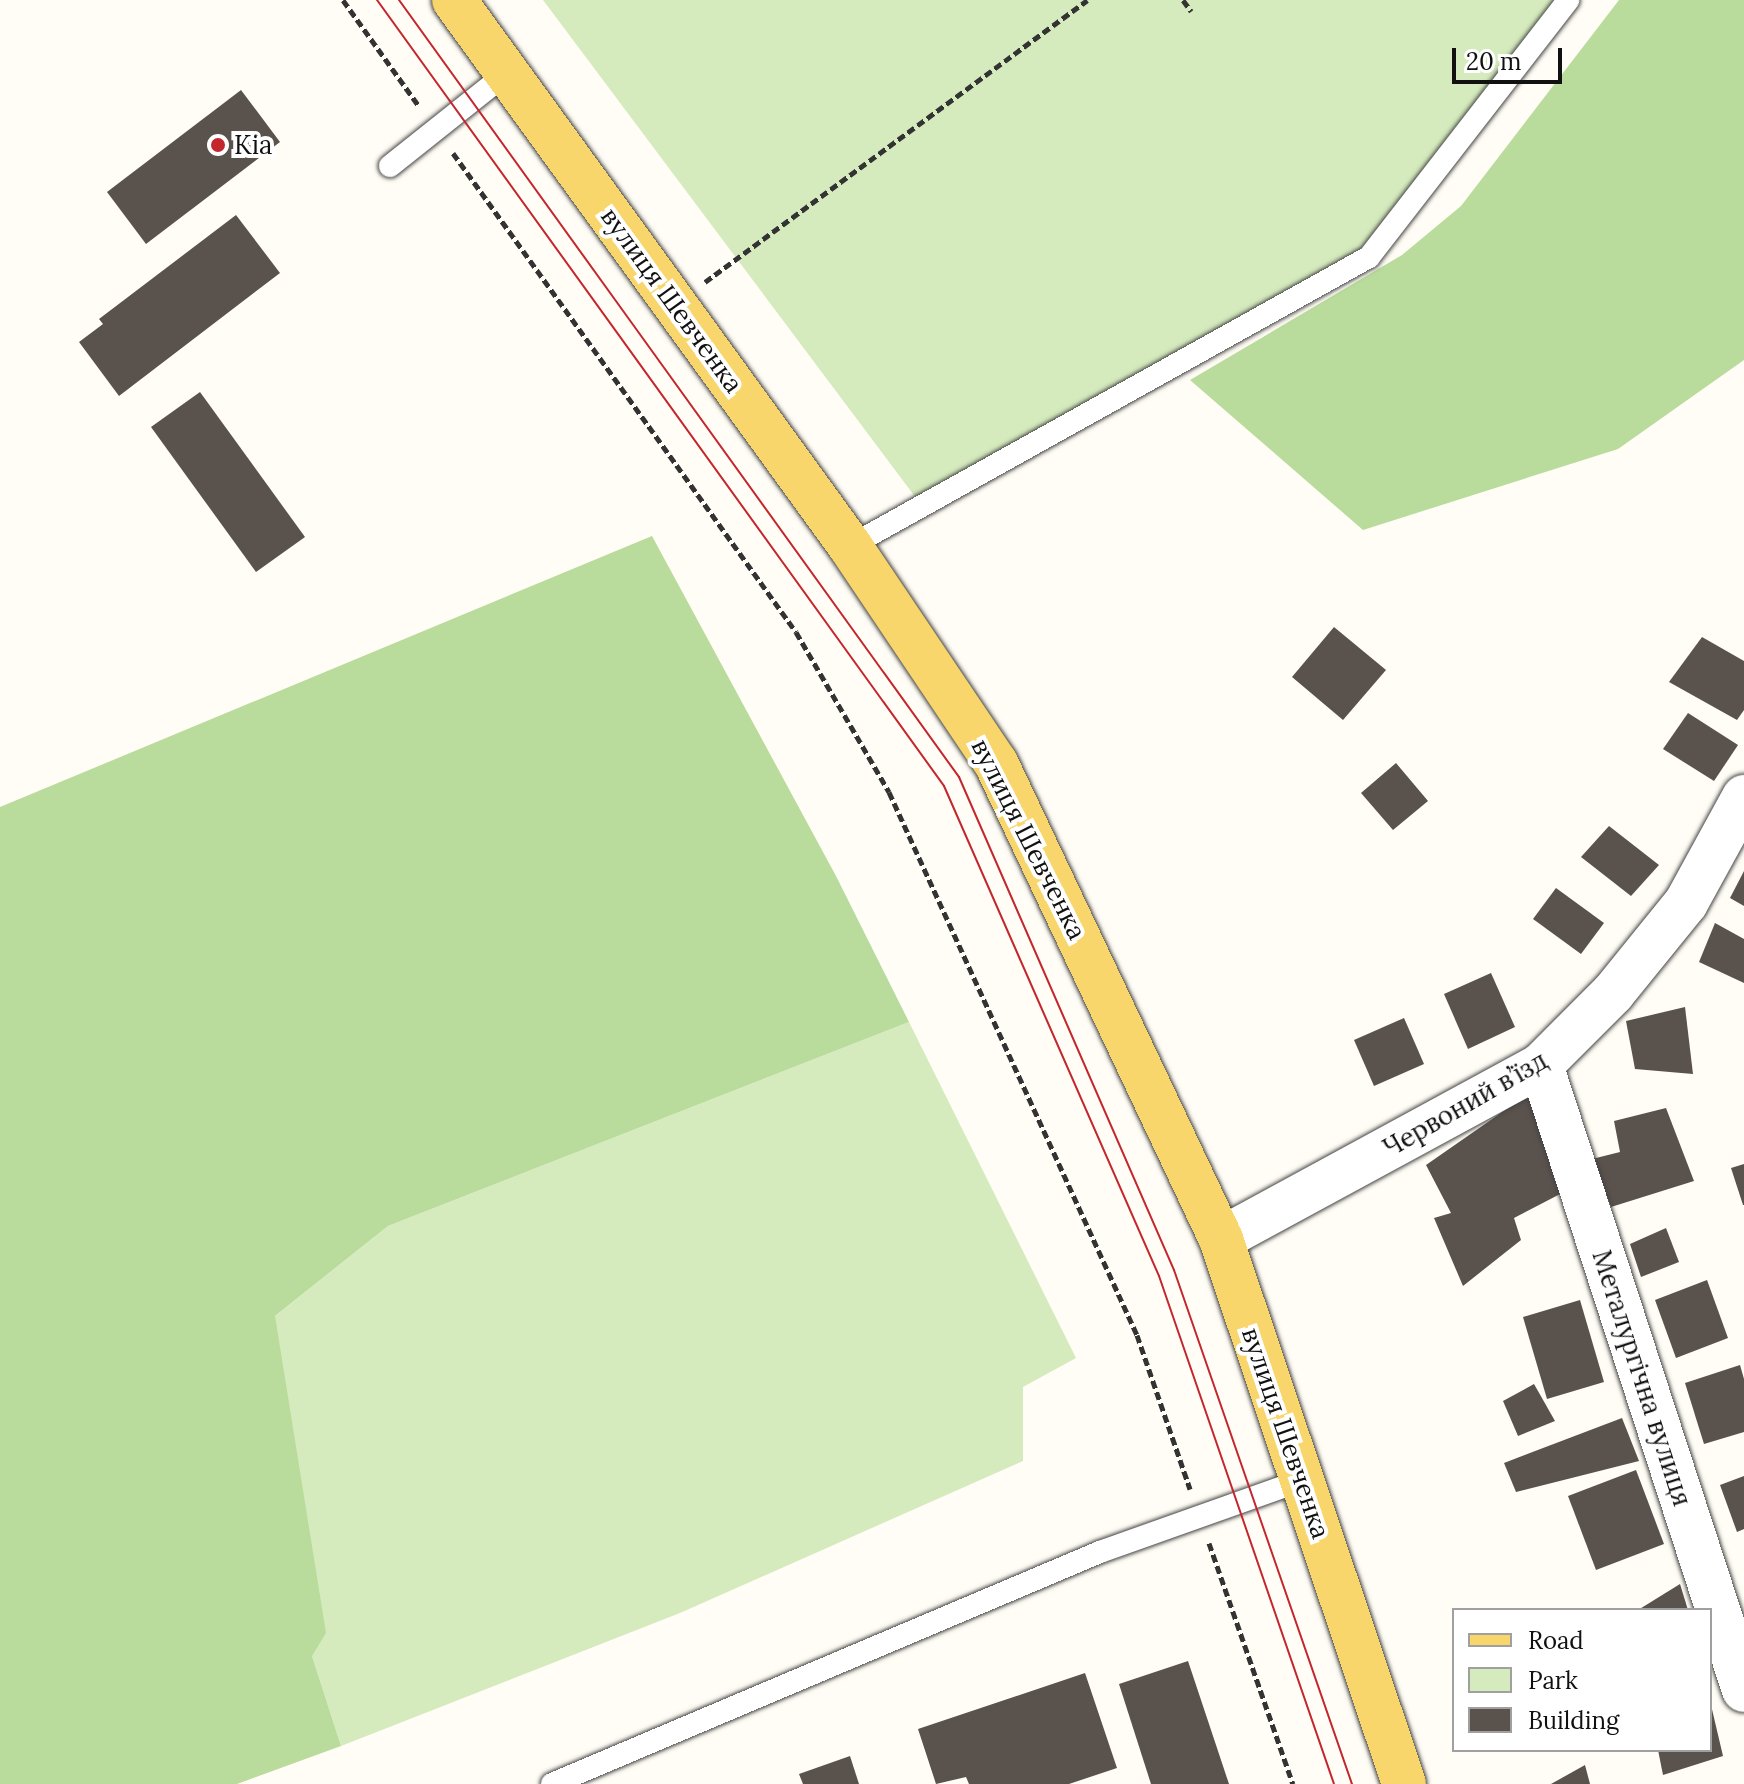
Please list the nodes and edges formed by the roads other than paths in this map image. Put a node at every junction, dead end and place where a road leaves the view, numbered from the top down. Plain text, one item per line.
1 (454, 0) edge
2 (1568, 0) edge
3 (507, 73) junction
4 (390, 166) dead end
5 (850, 546) junction
6 (1744, 797) edge
7 (1541, 1065) junction
8 (1221, 1239) junction
9 (1302, 1480) junction
10 (1744, 1690) edge
11 (602, 1775) edge
12 (552, 1784) edge
13 (1404, 1784) edge

1 - 3 main road, вулиця Шевченка
2 - 5 lane
3 - 4 lane
3 - 5 main road, вулиця Шевченка
5 - 8 main road, вулиця Шевченка
6 - 7 street, Червоний в’їзд
7 - 8 street, Червоний в’їзд
7 - 10 street, Металургічна вулиця
8 - 9 main road, вулиця Шевченка
9 - 11 lane
9 - 13 main road, вулиця Шевченка
11 - 12 lane

